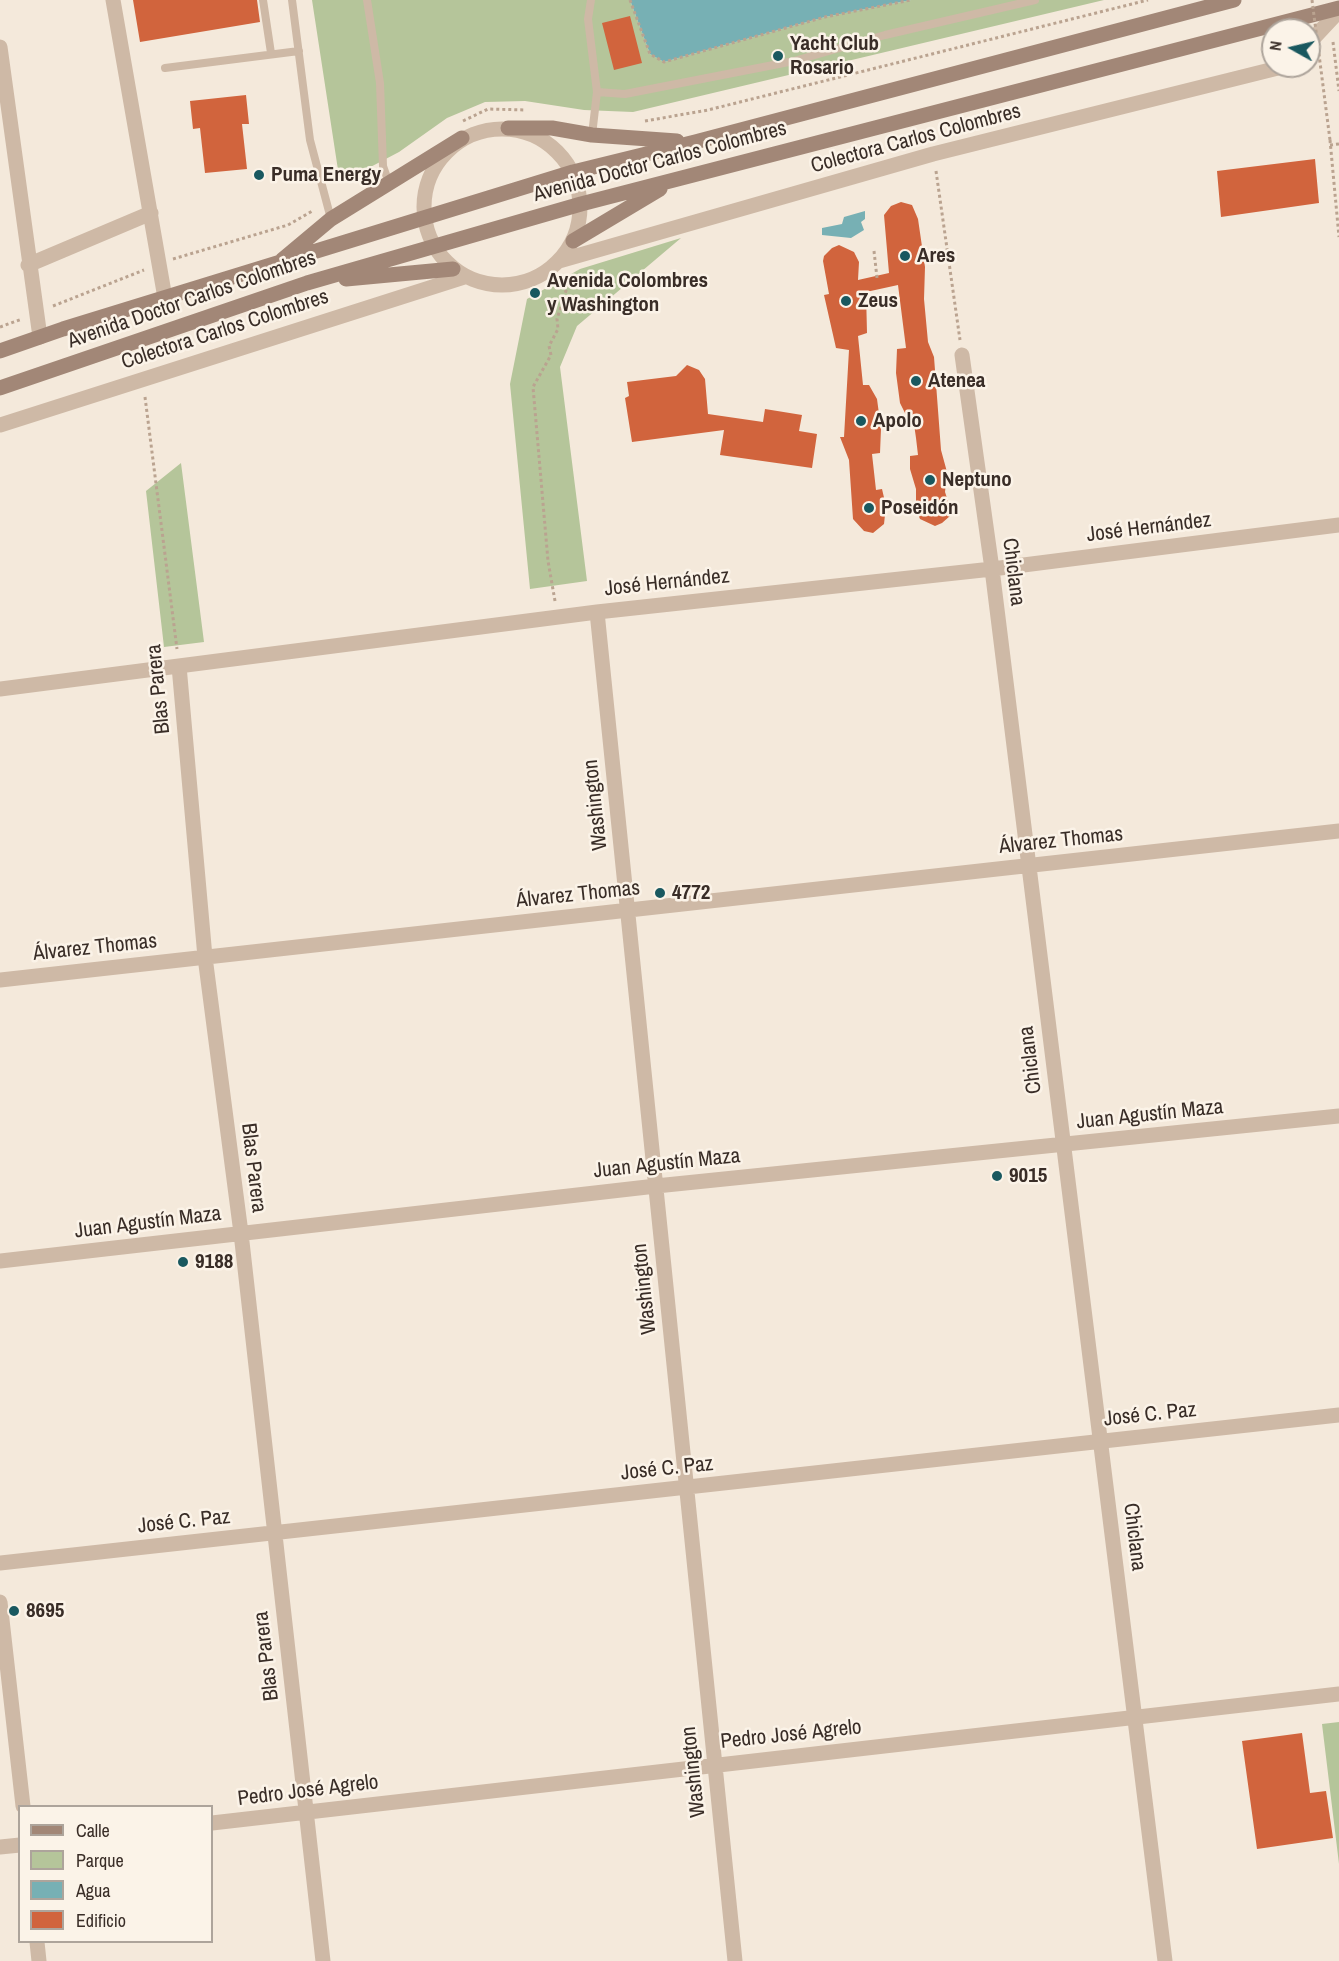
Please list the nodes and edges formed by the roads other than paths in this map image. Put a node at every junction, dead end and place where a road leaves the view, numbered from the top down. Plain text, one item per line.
1 (113, 0) edge
2 (263, 0) edge
3 (292, 0) edge
4 (367, 0) edge
5 (591, 0) edge
6 (1035, 0) edge
7 (1234, 0) edge
8 (1336, 13) edge
9 (1321, 30) edge
10 (0, 46) edge
11 (299, 51) junction
12 (271, 52) junction
13 (165, 68) dead end
14 (1261, 72) edge
15 (597, 92) junction
16 (508, 128) junction
17 (592, 135) junction
18 (462, 138) junction
19 (695, 142) junction
20 (573, 172) junction
21 (678, 179) junction
22 (389, 183) junction
23 (580, 204) junction
24 (151, 213) junction
25 (331, 219) junction
26 (424, 219) junction
27 (573, 241) junction
28 (433, 246) junction
29 (560, 261) junction
30 (28, 265) junction
31 (275, 265) junction
32 (458, 273) junction
33 (307, 283) junction
34 (165, 298) junction
35 (40, 337) junction
36 (0, 351) edge
37 (962, 355) road end
38 (0, 388) edge
39 (0, 425) edge
40 (1339, 525) edge
41 (992, 569) junction
42 (597, 612) junction
43 (179, 666) junction
44 (0, 689) edge
45 (1339, 831) edge
46 (1029, 866) junction
47 (628, 910) junction
48 (205, 957) junction
49 (0, 980) edge
50 (1339, 1116) edge
51 (1062, 1146) junction
52 (656, 1186) junction
53 (241, 1233) junction
54 (0, 1261) edge
55 (1339, 1415) edge
56 (1101, 1442) junction
57 (687, 1488) junction
58 (273, 1533) junction
59 (0, 1563) edge
60 (0, 1602) edge
61 (1339, 1694) edge
62 (1135, 1718) junction
63 (715, 1765) junction
64 (23, 1805) edge
65 (306, 1812) junction
66 (213, 1823) edge
67 (18, 1845) edge
68 (0, 1847) edge
69 (37, 1943) edge
70 (39, 1961) edge
71 (323, 1961) edge
72 (735, 1961) edge
73 (1165, 1961) edge

1 - 24 street
2 - 12 lane
3 - 11 lane
4 - 22 lane
5 - 15 lane
6 - 15 lane
7 - 19 main road, Avenida Doctor Carlos Colombres
8 - 9 street
8 - 21 main road, Avenida Doctor Carlos Colombres
10 - 30 street
11 - 12 lane
11 - 25 lane
12 - 13 lane
14 - 29 street, Colectora Carlos Colombres
15 - 17 lane
16 - 17 main road
16 - 18 street
16 - 20 street
17 - 19 main road
18 - 22 main road
18 - 26 street
19 - 20 main road, Avenida Doctor Carlos Colombres
20 - 23 street
20 - 26 main road, Avenida Doctor Carlos Colombres
21 - 23 main road, Avenida Doctor Carlos Colombres
21 - 27 main road
22 - 25 main road
23 - 27 street
23 - 28 main road, Avenida Doctor Carlos Colombres
24 - 30 street
24 - 34 street
25 - 31 main road
26 - 28 street
26 - 31 main road, Avenida Doctor Carlos Colombres
27 - 29 street
28 - 32 street
28 - 33 main road, Avenida Doctor Carlos Colombres
29 - 32 street
30 - 35 street
31 - 34 main road, Avenida Doctor Carlos Colombres
32 - 33 main road
32 - 39 street, Colectora Carlos Colombres
33 - 38 main road, Avenida Doctor Carlos Colombres
34 - 35 main road, Avenida Doctor Carlos Colombres
35 - 36 main road, Avenida Doctor Carlos Colombres
37 - 41 street, Chiclana
40 - 41 street, José Hernández
41 - 42 street, José Hernández
41 - 46 street, Chiclana
42 - 43 street, José Hernández
42 - 47 street, Washington
43 - 44 street, José Hernández
43 - 48 street, Blas Parera
45 - 46 street, Álvarez Thomas
46 - 47 street, Álvarez Thomas
46 - 51 street, Chiclana
47 - 48 street, Álvarez Thomas
47 - 52 street, Washington
48 - 49 street, Álvarez Thomas
48 - 53 street, Blas Parera
50 - 51 street, Juan Agustín Maza
51 - 52 street, Juan Agustín Maza
51 - 56 street, Chiclana
52 - 53 street, Juan Agustín Maza
52 - 57 street, Washington
53 - 54 street, Juan Agustín Maza
53 - 58 street, Blas Parera
55 - 56 street, José C. Paz
56 - 57 street, José C. Paz
56 - 62 street, Chiclana
57 - 58 street, José C. Paz
57 - 63 street, Washington
58 - 59 street, José C. Paz
58 - 65 street, Blas Parera
60 - 64 street
61 - 62 street, Pedro José Agrelo
62 - 63 street, Pedro José Agrelo
62 - 73 street, Chiclana
63 - 65 street, Pedro José Agrelo
63 - 72 street, Washington
65 - 66 street, Pedro José Agrelo
65 - 71 street, Blas Parera
67 - 68 street
69 - 70 street

